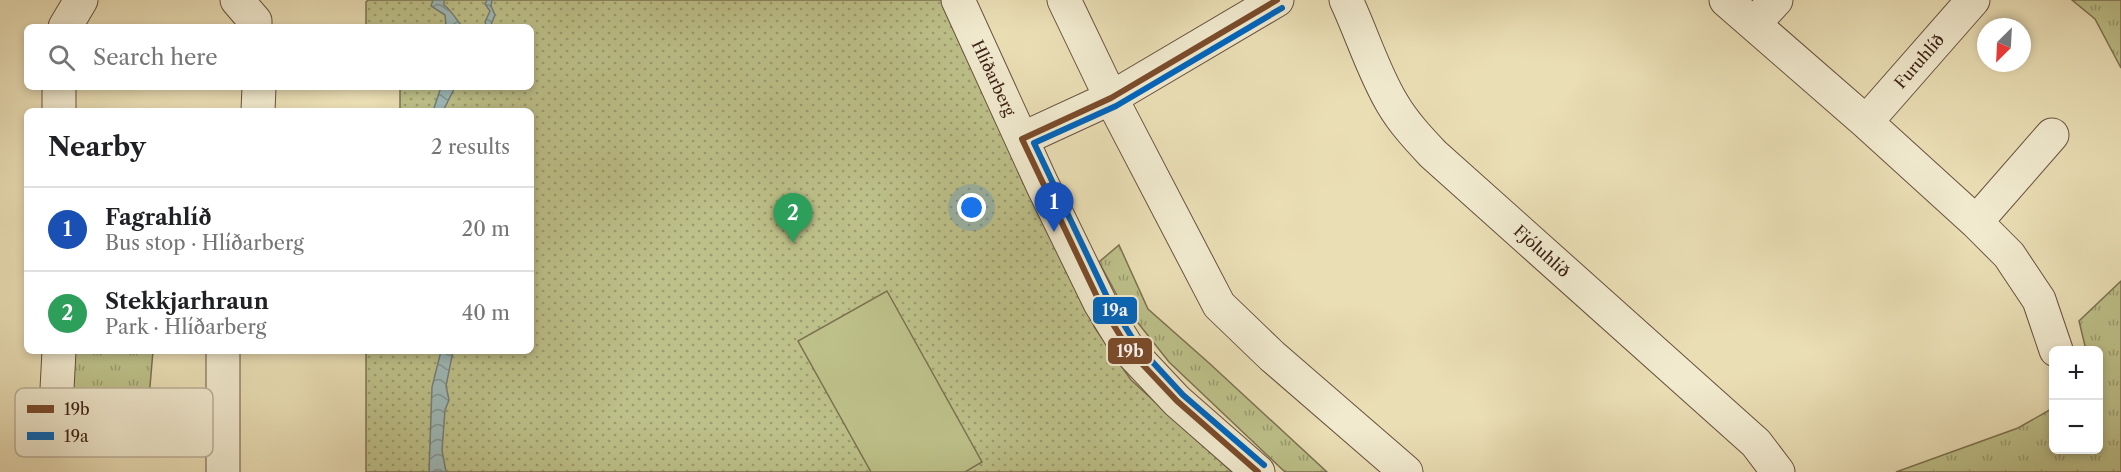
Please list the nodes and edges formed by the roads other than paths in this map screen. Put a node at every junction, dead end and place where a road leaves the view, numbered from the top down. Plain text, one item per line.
1 (81, 0) edge
2 (237, 0) edge
3 (958, 0) edge
4 (1064, 0) edge
5 (1277, 0) edge
6 (1346, 0) edge
7 (1726, 0) edge
8 (1776, 0) edge
9 (1973, 0) edge
10 (67, 24) edge
11 (255, 24) edge
12 (1754, 24) junction
13 (59, 90) edge
14 (259, 90) edge
15 (1111, 98) junction
16 (59, 108) edge
17 (258, 108) edge
18 (1866, 122) junction
19 (2052, 135) dead end
20 (1022, 139) junction
21 (1976, 222) junction
22 (2054, 346) edge
23 (59, 354) edge
24 (223, 354) edge
25 (57, 388) edge
26 (223, 472) edge
27 (1258, 472) edge
28 (1406, 472) edge
29 (1778, 472) edge

1 - 10 street
2 - 11 street
3 - 20 street, Hlíðarberg
4 - 15 street
5 - 15 street
6 - 29 street, Fjóluhlíð
7 - 12 street
8 - 12 street
9 - 18 street, Furuhlíð
12 - 18 street
13 - 16 street
14 - 17 street
15 - 20 street
15 - 28 street
18 - 21 street
19 - 21 street
20 - 27 street, Hlíðarberg
21 - 22 street
23 - 25 street
24 - 26 street

